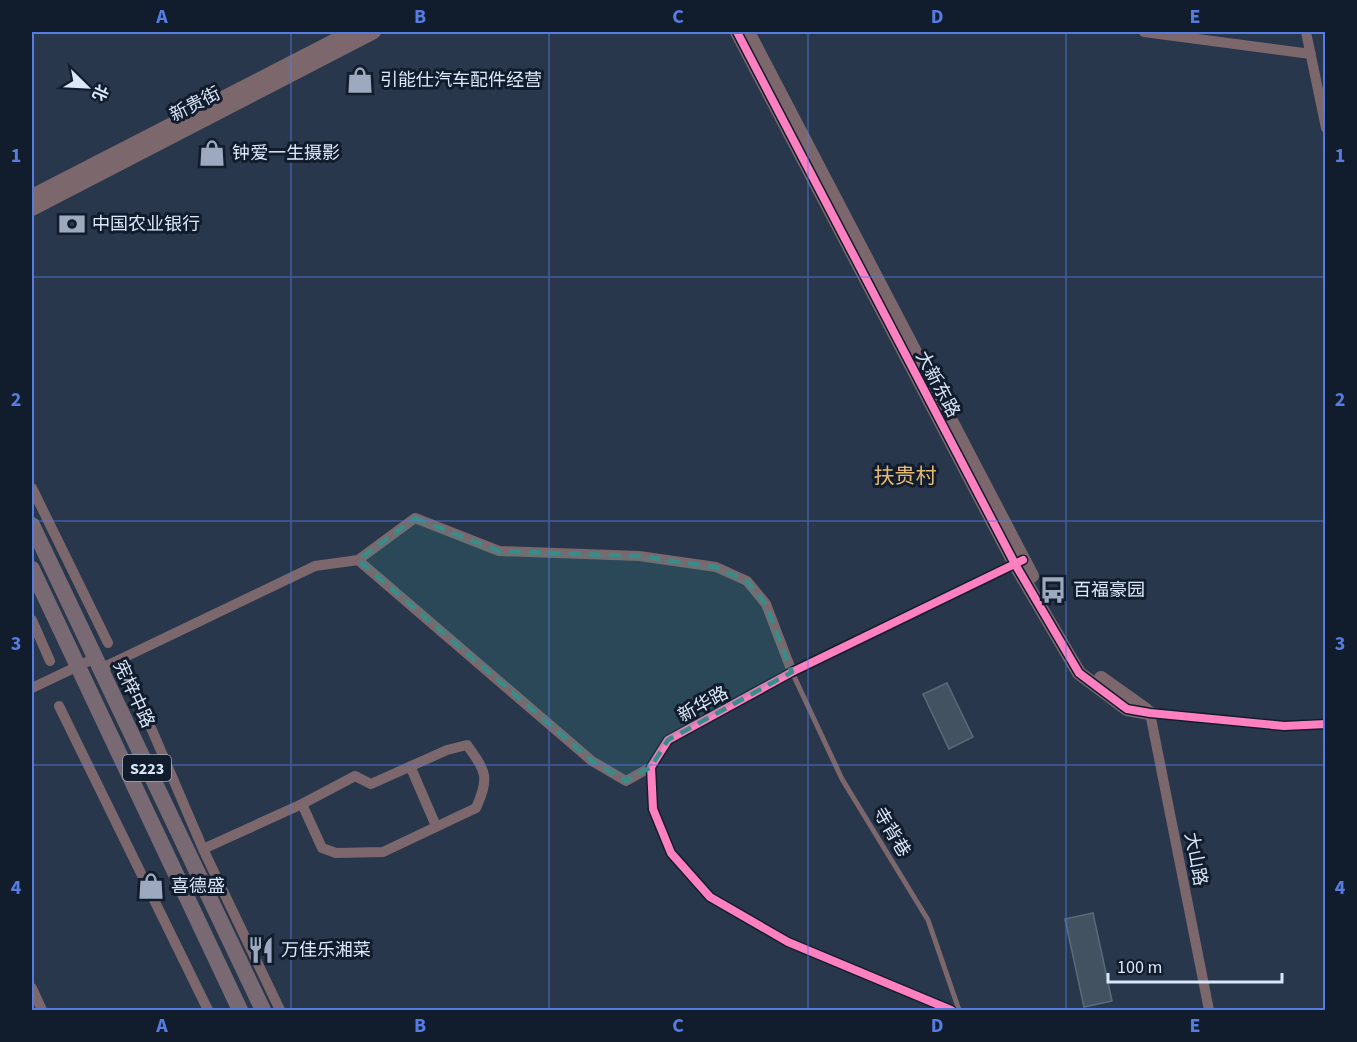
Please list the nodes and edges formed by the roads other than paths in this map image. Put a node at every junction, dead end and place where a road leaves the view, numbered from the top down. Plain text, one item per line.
1 (351, 32) edge
2 (374, 32) edge
3 (737, 32) edge
4 (748, 32) edge
5 (1144, 32) edge
6 (1306, 32) edge
7 (1311, 54) junction
8 (1326, 128) edge
9 (32, 196) edge
10 (32, 209) edge
11 (32, 488) edge
12 (32, 525) edge
13 (358, 560) junction
14 (1019, 562) junction
15 (32, 569) edge
16 (32, 620) edge
17 (108, 643) dead end
18 (50, 661) dead end
19 (97, 663) junction
20 (78, 666) junction
21 (792, 672) junction
22 (131, 681) dead end
23 (32, 688) edge
24 (59, 706) dead end
25 (1150, 713) junction
26 (1326, 724) edge
27 (651, 767) junction
28 (411, 768) junction
29 (302, 804) junction
30 (436, 826) junction
31 (203, 849) junction
32 (32, 987) edge
33 (42, 1011) edge
34 (208, 1011) edge
35 (240, 1011) edge
36 (263, 1011) edge
37 (280, 1011) edge
38 (951, 1011) edge
39 (959, 1011) edge
40 (1209, 1011) edge

1 - 9 street, 新贵街
2 - 10 street, 新贵街
3 - 14 street, 大新东路
4 - 14 street, 大新东路
5 - 7 street
6 - 7 street
7 - 8 street
11 - 17 street
12 - 19 main road, 宪梓中路 / S223
13 - 19 street
13 - 21 street
13 - 27 street
14 - 21 street, 新华路
14 - 25 street, 大新东路
15 - 20 main road, S223
16 - 18 street
19 - 20 street
19 - 36 main road, 宪梓中路 / S223
20 - 23 street
20 - 35 main road, S223
21 - 27 street, 新华路
21 - 39 lane, 寺背巷
22 - 31 street
24 - 34 street
25 - 26 street
25 - 40 street, 大山路
27 - 38 street
28 - 29 street
28 - 30 street
28 - 30 street
29 - 30 street
29 - 31 street
31 - 37 street
32 - 33 street

